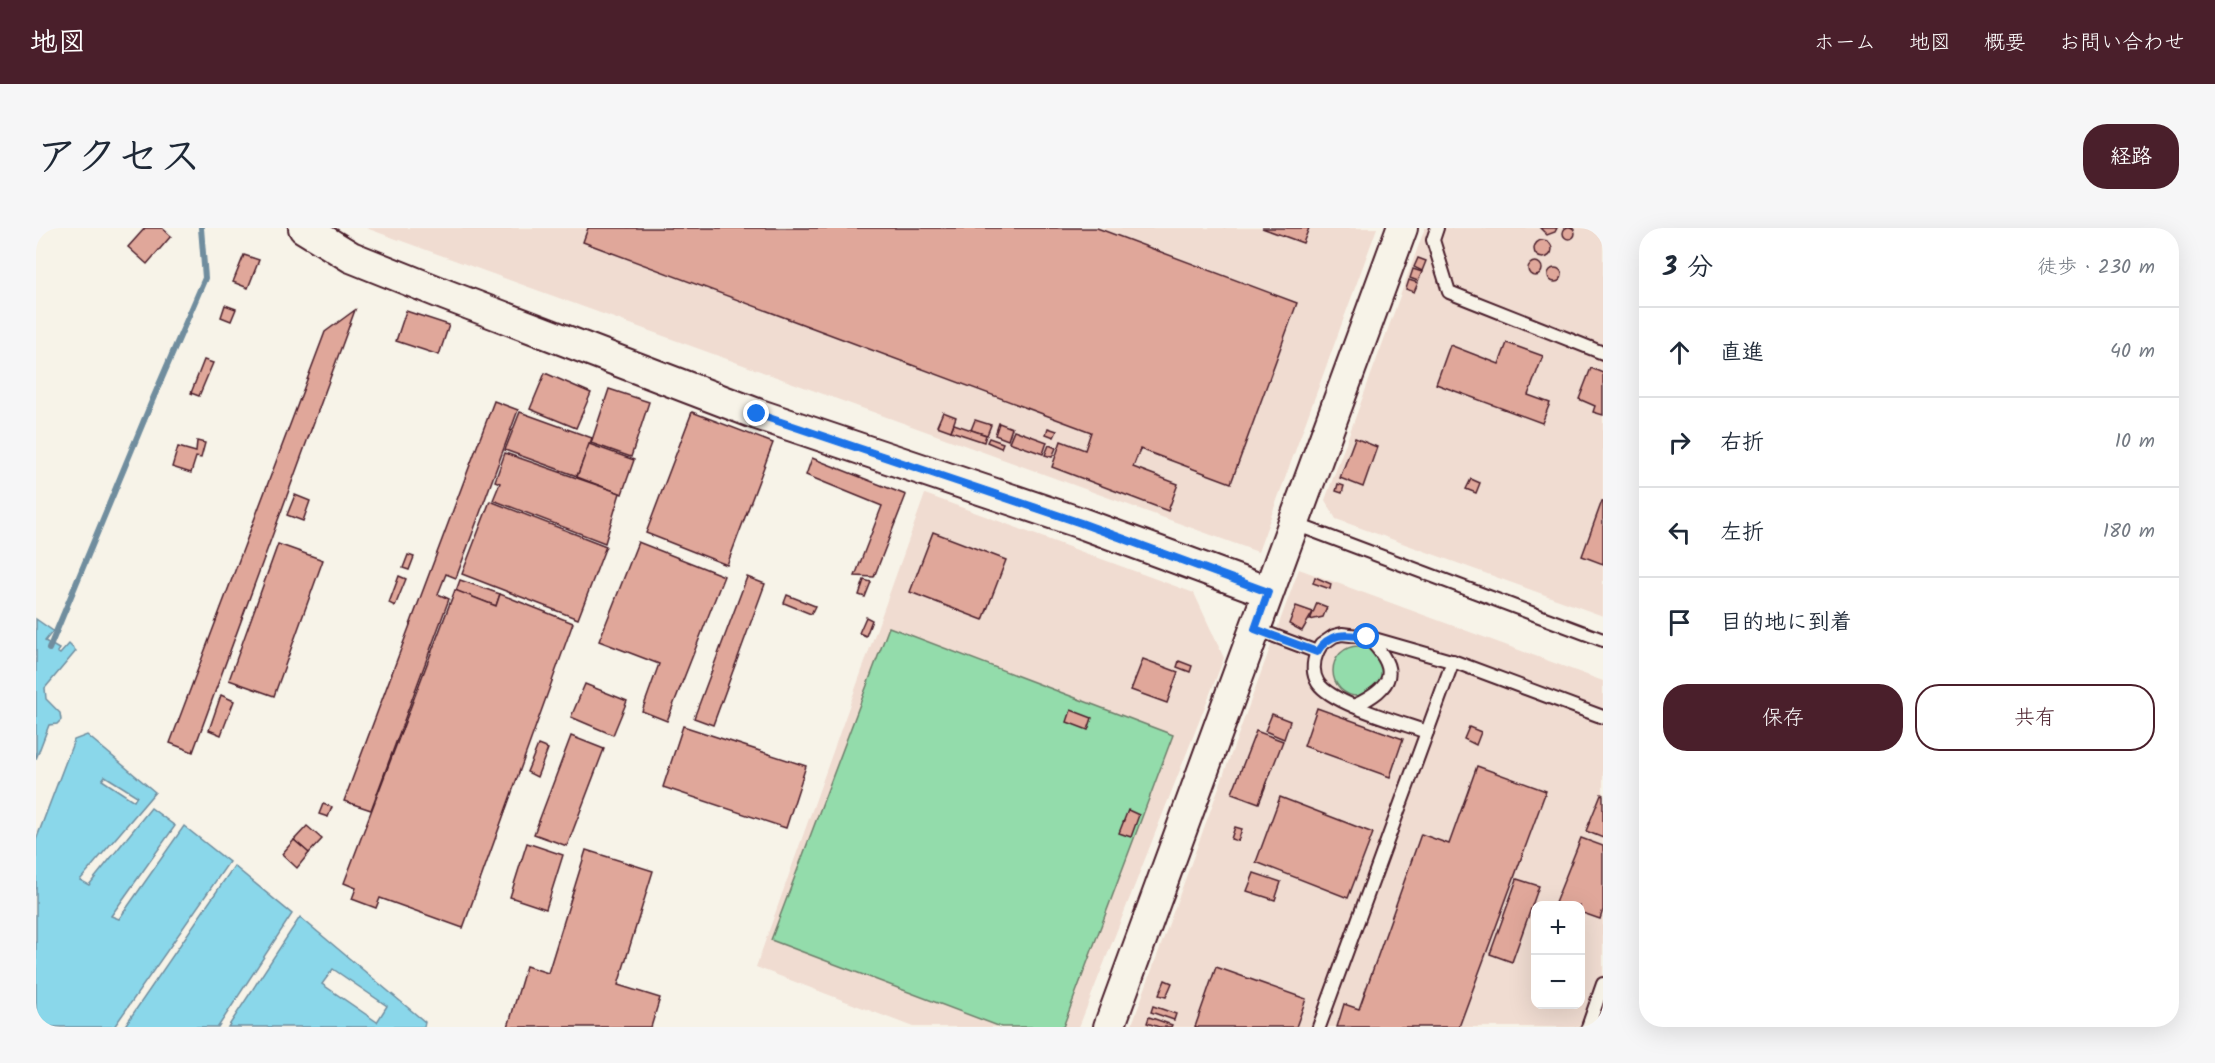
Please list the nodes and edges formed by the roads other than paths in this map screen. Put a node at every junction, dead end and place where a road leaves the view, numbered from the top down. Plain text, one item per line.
1 (304, 228) edge
2 (1402, 228) edge
3 (1437, 228) edge
4 (1603, 353) edge
5 (1294, 524) junction
6 (1268, 592) junction
7 (1255, 629) junction
8 (1367, 637) junction
9 (1603, 640) edge
10 (1317, 652) junction
11 (1453, 661) junction
12 (1354, 706) junction
13 (1603, 717) edge
14 (1427, 732) junction
15 (1603, 984) edge
16 (1109, 1027) edge
17 (1319, 1027) edge
18 (1588, 1027) edge

1 - 6 street
2 - 5 street
3 - 4 lane
5 - 6 street
5 - 9 lane
6 - 7 street
7 - 10 lane
7 - 16 street
8 - 10 lane
8 - 11 lane
8 - 12 lane
10 - 12 lane
11 - 13 lane
11 - 14 lane
12 - 14 lane
14 - 17 lane
15 - 18 lane

